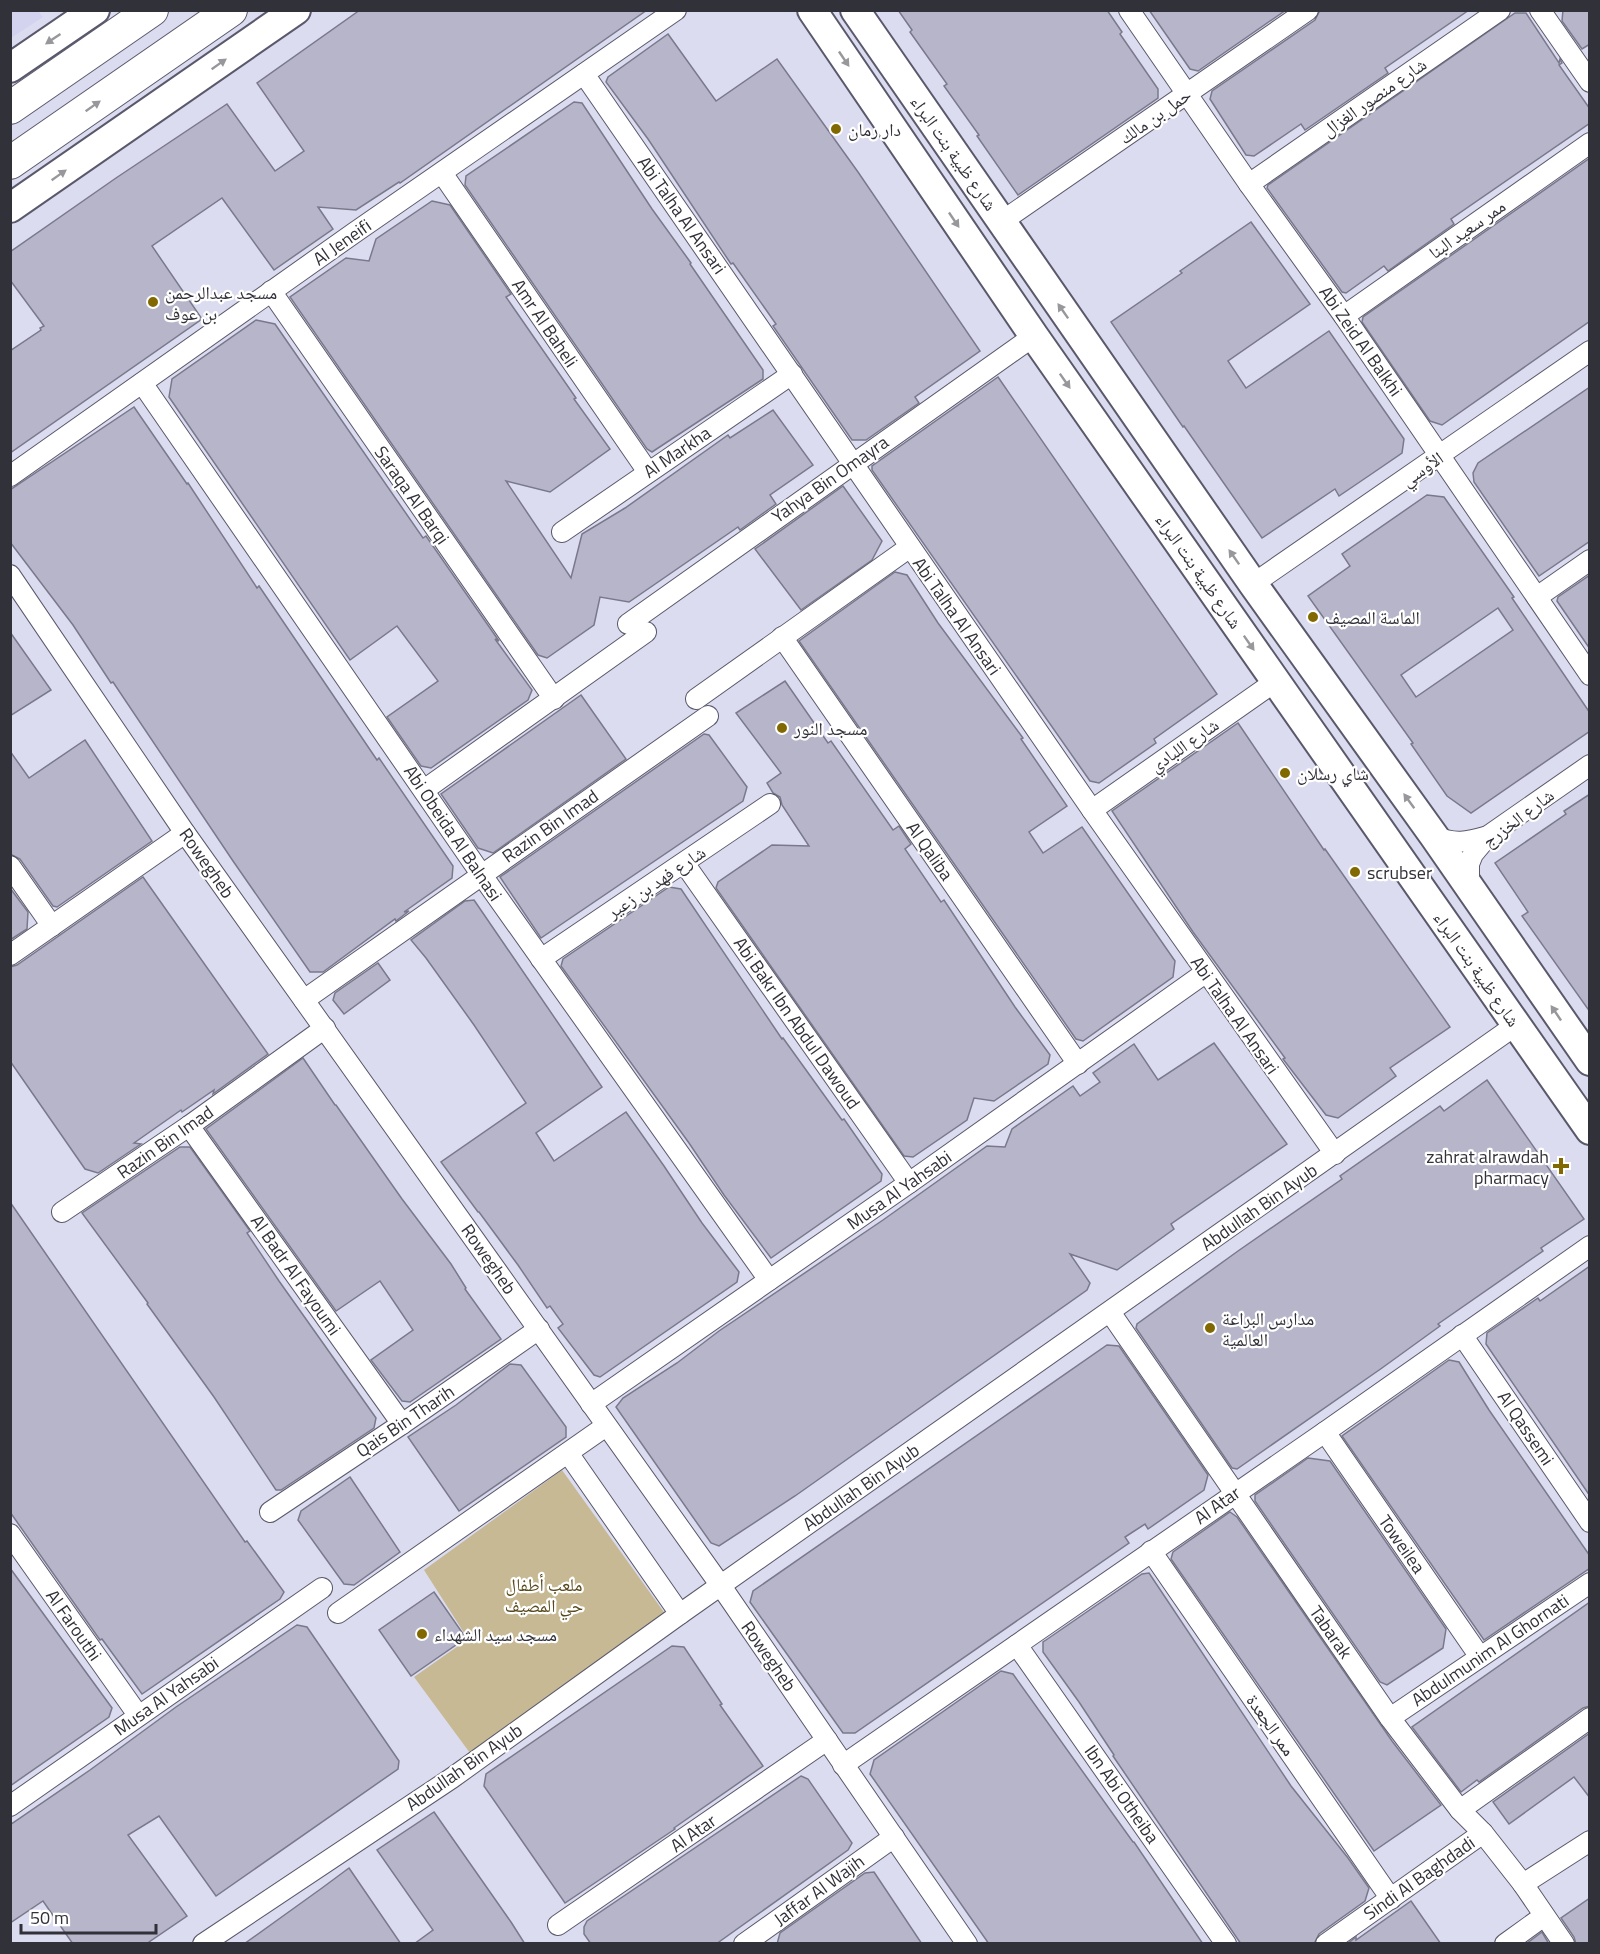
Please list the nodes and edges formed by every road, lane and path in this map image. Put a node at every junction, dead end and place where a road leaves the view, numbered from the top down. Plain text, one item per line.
1 (95, 10) edge
2 (152, 10) edge
3 (231, 10) edge
4 (296, 10) edge
5 (676, 10) edge
6 (812, 10) edge
7 (855, 10) edge
8 (1129, 10) edge
9 (1308, 10) edge
10 (1500, 10) edge
11 (1540, 10) edge
12 (10, 68) edge
13 (584, 74) junction
14 (1590, 82) edge
15 (1187, 94) junction
16 (10, 108) edge
17 (1590, 143) edge
18 (10, 163) edge
19 (442, 173) junction
20 (1249, 184) junction
21 (10, 208) edge
22 (1001, 222) junction
23 (271, 291) junction
24 (1344, 316) junction
25 (1034, 336) junction
26 (1590, 351) edge
27 (792, 374) junction
28 (142, 383) junction
29 (1441, 456) junction
30 (853, 463) junction
31 (648, 472) junction
32 (10, 476) edge
33 (562, 532) dead end
34 (909, 547) junction
35 (1590, 560) edge
36 (10, 574) edge
37 (1253, 584) junction
38 (1537, 597) junction
39 (628, 624) dead end
40 (646, 632) dead end
41 (782, 637) junction
42 (1590, 675) edge
43 (1276, 681) junction
44 (554, 699) junction
45 (696, 699) dead end
46 (708, 716) dead end
47 (1590, 765) edge
48 (424, 790) junction
49 (770, 804) dead end
50 (1092, 810) junction
51 (185, 832) junction
52 (1434, 836) junction
53 (1488, 836) junction
54 (684, 863) junction
55 (10, 866) edge
56 (481, 874) junction
57 (1468, 884) junction
58 (52, 927) junction
59 (10, 955) edge
60 (542, 959) junction
61 (1205, 973) junction
62 (304, 1000) junction
63 (1516, 1025) junction
64 (325, 1028) junction
65 (1590, 1061) edge
66 (1078, 1064) junction
67 (189, 1126) junction
68 (1590, 1130) edge
69 (1335, 1154) junction
70 (909, 1183) junction
71 (62, 1212) dead end
72 (1590, 1246) edge
73 (769, 1280) junction
74 (1110, 1312) junction
75 (539, 1329) junction
76 (1462, 1335) junction
77 (591, 1404) junction
78 (402, 1424) junction
79 (606, 1426) junction
80 (1325, 1432) junction
81 (568, 1454) junction
82 (1235, 1492) junction
83 (270, 1512) dead end
84 (1590, 1522) edge
85 (10, 1534) edge
86 (1151, 1551) junction
87 (1590, 1583) edge
88 (721, 1586) junction
89 (322, 1588) dead end
90 (338, 1612) dead end
91 (680, 1614) junction
92 (1017, 1645) junction
93 (1480, 1657) junction
94 (138, 1715) junction
95 (1390, 1718) junction
96 (1590, 1718) edge
97 (827, 1740) junction
98 (843, 1764) junction
99 (11, 1803) edge
100 (1460, 1810) junction
101 (1483, 1833) junction
102 (894, 1837) junction
103 (1590, 1841) edge
104 (1523, 1884) junction
105 (1391, 1899) junction
106 (1544, 1916) junction
107 (558, 1925) dead end
108 (753, 1941) edge
109 (203, 1944) edge
110 (967, 1944) edge
111 (1226, 1944) edge
112 (1326, 1944) edge
113 (1505, 1944) edge
114 (1564, 1944) edge

1 -> 12 street
2 - 16 main road
18 -> 3 main road
21 -> 4 street
5 - 13 street, Al Jeneifi
6 -> 25 street, شارع ظبية بنت البراء
7 - 22 street, شارع ظبية بنت البراء
8 - 15 street, Abi Zeid Al Balkhi
9 - 15 street, حمل بن مالك
10 - 20 street, شارع منصور الغزال
11 - 14 street
13 - 19 street, Al Jeneifi
13 - 27 street, Abi Talha Al Ansari
15 - 20 street, Abi Zeid Al Balkhi
15 - 22 street, حمل بن مالك
17 - 24 street, ممر سعيد البنا
19 - 23 street, Al Jeneifi
19 - 31 street, Amr Al Baheli
20 - 24 street, Abi Zeid Al Balkhi
37 -> 22 street, شارع ظبية بنت البراء
23 - 28 street, Al Jeneifi
23 - 44 street, Saraqa Al Barqi
24 - 29 street, Abi Zeid Al Balkhi
25 - 30 street, Yahya Bin Omayra
25 -> 43 street, شارع ظبية بنت البراء
26 - 29 street, الأوسي
27 - 30 street, Abi Talha Al Ansari
27 - 31 street, Al Markha
28 - 32 street, Al Jeneifi
28 - 48 street, Abi Obeida Al Balnasi
29 - 37 street, الأوسي
29 - 38 street, Abi Zeid Al Balkhi
30 - 34 street, Abi Talha Al Ansari
30 - 39 street, Yahya Bin Omayra
31 - 33 street, Al Markha
34 - 41 street
34 - 50 street, Abi Talha Al Ansari
35 - 38 street
36 - 51 street, Rowegheb
52 -> 37 street, شارع ظبية بنت البراء
38 - 42 street, Abi Zeid Al Balkhi
40 - 44 street
41 - 45 street
41 - 66 street, Al Qaliba
43 - 50 street, شارع اللبادي
43 - 63 street, شارع ظبية بنت البراء
44 - 48 street
46 - 56 street, Razin Bin Imad
47 - 53 street, شارع الخزرج
48 - 56 street, Abi Obeida Al Balnasi
49 - 54 street, شارع فهد بن زعير
50 - 61 street, Abi Talha Al Ansari
51 - 58 street
51 - 62 street, Rowegheb
52 - 53 street
52 - 57 street, شارع ظبية بنت البراء
53 - 57 street, شارع الخزرج
54 - 60 street, شارع فهد بن زعير
54 - 70 street, Abi Bakr Ibn Abdul Dawoud
55 - 58 street
56 - 60 street, Abi Obeida Al Balnasi
56 - 62 street, Razin Bin Imad
65 -> 57 street, شارع ظبية بنت البراء
58 - 59 street
60 - 73 street, Abi Obeida Al Balnasi
61 - 66 street, Musa Al Yahsabi
61 - 69 street, Abi Talha Al Ansari
62 - 64 street, Rowegheb
63 - 68 street, شارع ظبية بنت البراء
63 - 69 street, Abdullah Bin Ayub
64 - 67 street, Razin Bin Imad
64 - 75 street, Rowegheb
66 - 70 street, Musa Al Yahsabi
67 - 71 street, Razin Bin Imad
67 - 78 street, Al Badr Al Fayoumi
69 - 74 street, Abdullah Bin Ayub
70 - 73 street, Musa Al Yahsabi
72 - 76 street, Al Atar
73 - 77 street, Musa Al Yahsabi
74 - 82 street, Tabarak
74 - 88 street, Abdullah Bin Ayub
75 - 77 street, Rowegheb
75 - 78 street, Qais Bin Tharih
76 - 80 street, Al Atar
76 - 84 street, Al Qassemi
77 - 79 street, Rowegheb
78 - 83 street, Qais Bin Tharih
79 - 81 street
79 - 88 street, Rowegheb
80 - 82 street, Al Atar
80 - 93 street, Toweilea
81 - 90 street
81 - 91 street
82 - 86 street, Al Atar
82 - 95 street, Tabarak
85 - 94 street, Al Farouthi
86 - 92 street, Al Atar
86 - 105 street, ممر الجعدة
87 - 93 street, Abdulmunim Al Ghornati
88 - 91 street, Abdullah Bin Ayub
88 - 97 street, Rowegheb
89 - 94 street, Musa Al Yahsabi
91 - 109 street, Abdullah Bin Ayub
92 - 98 street, Al Atar
92 - 111 street, Ibn Abi Otheiba
93 - 95 street, Abdulmunim Al Ghornati
94 - 99 street, Musa Al Yahsabi
95 - 100 street, Tabarak
96 - 100 street, Sindi Al Baghdadi
97 - 98 street, Rowegheb
97 - 107 street, Al Atar
98 - 102 street, Rowegheb
100 - 101 street, Tabarak
101 - 104 street, Tabarak
101 - 105 street, Sindi Al Baghdadi
102 - 108 street, Jaffar Al Wajih
102 - 110 street, Rowegheb
103 - 104 street
104 - 106 street, Tabarak
105 - 112 street, Sindi Al Baghdadi
106 - 113 street
106 - 114 street, Tabarak

